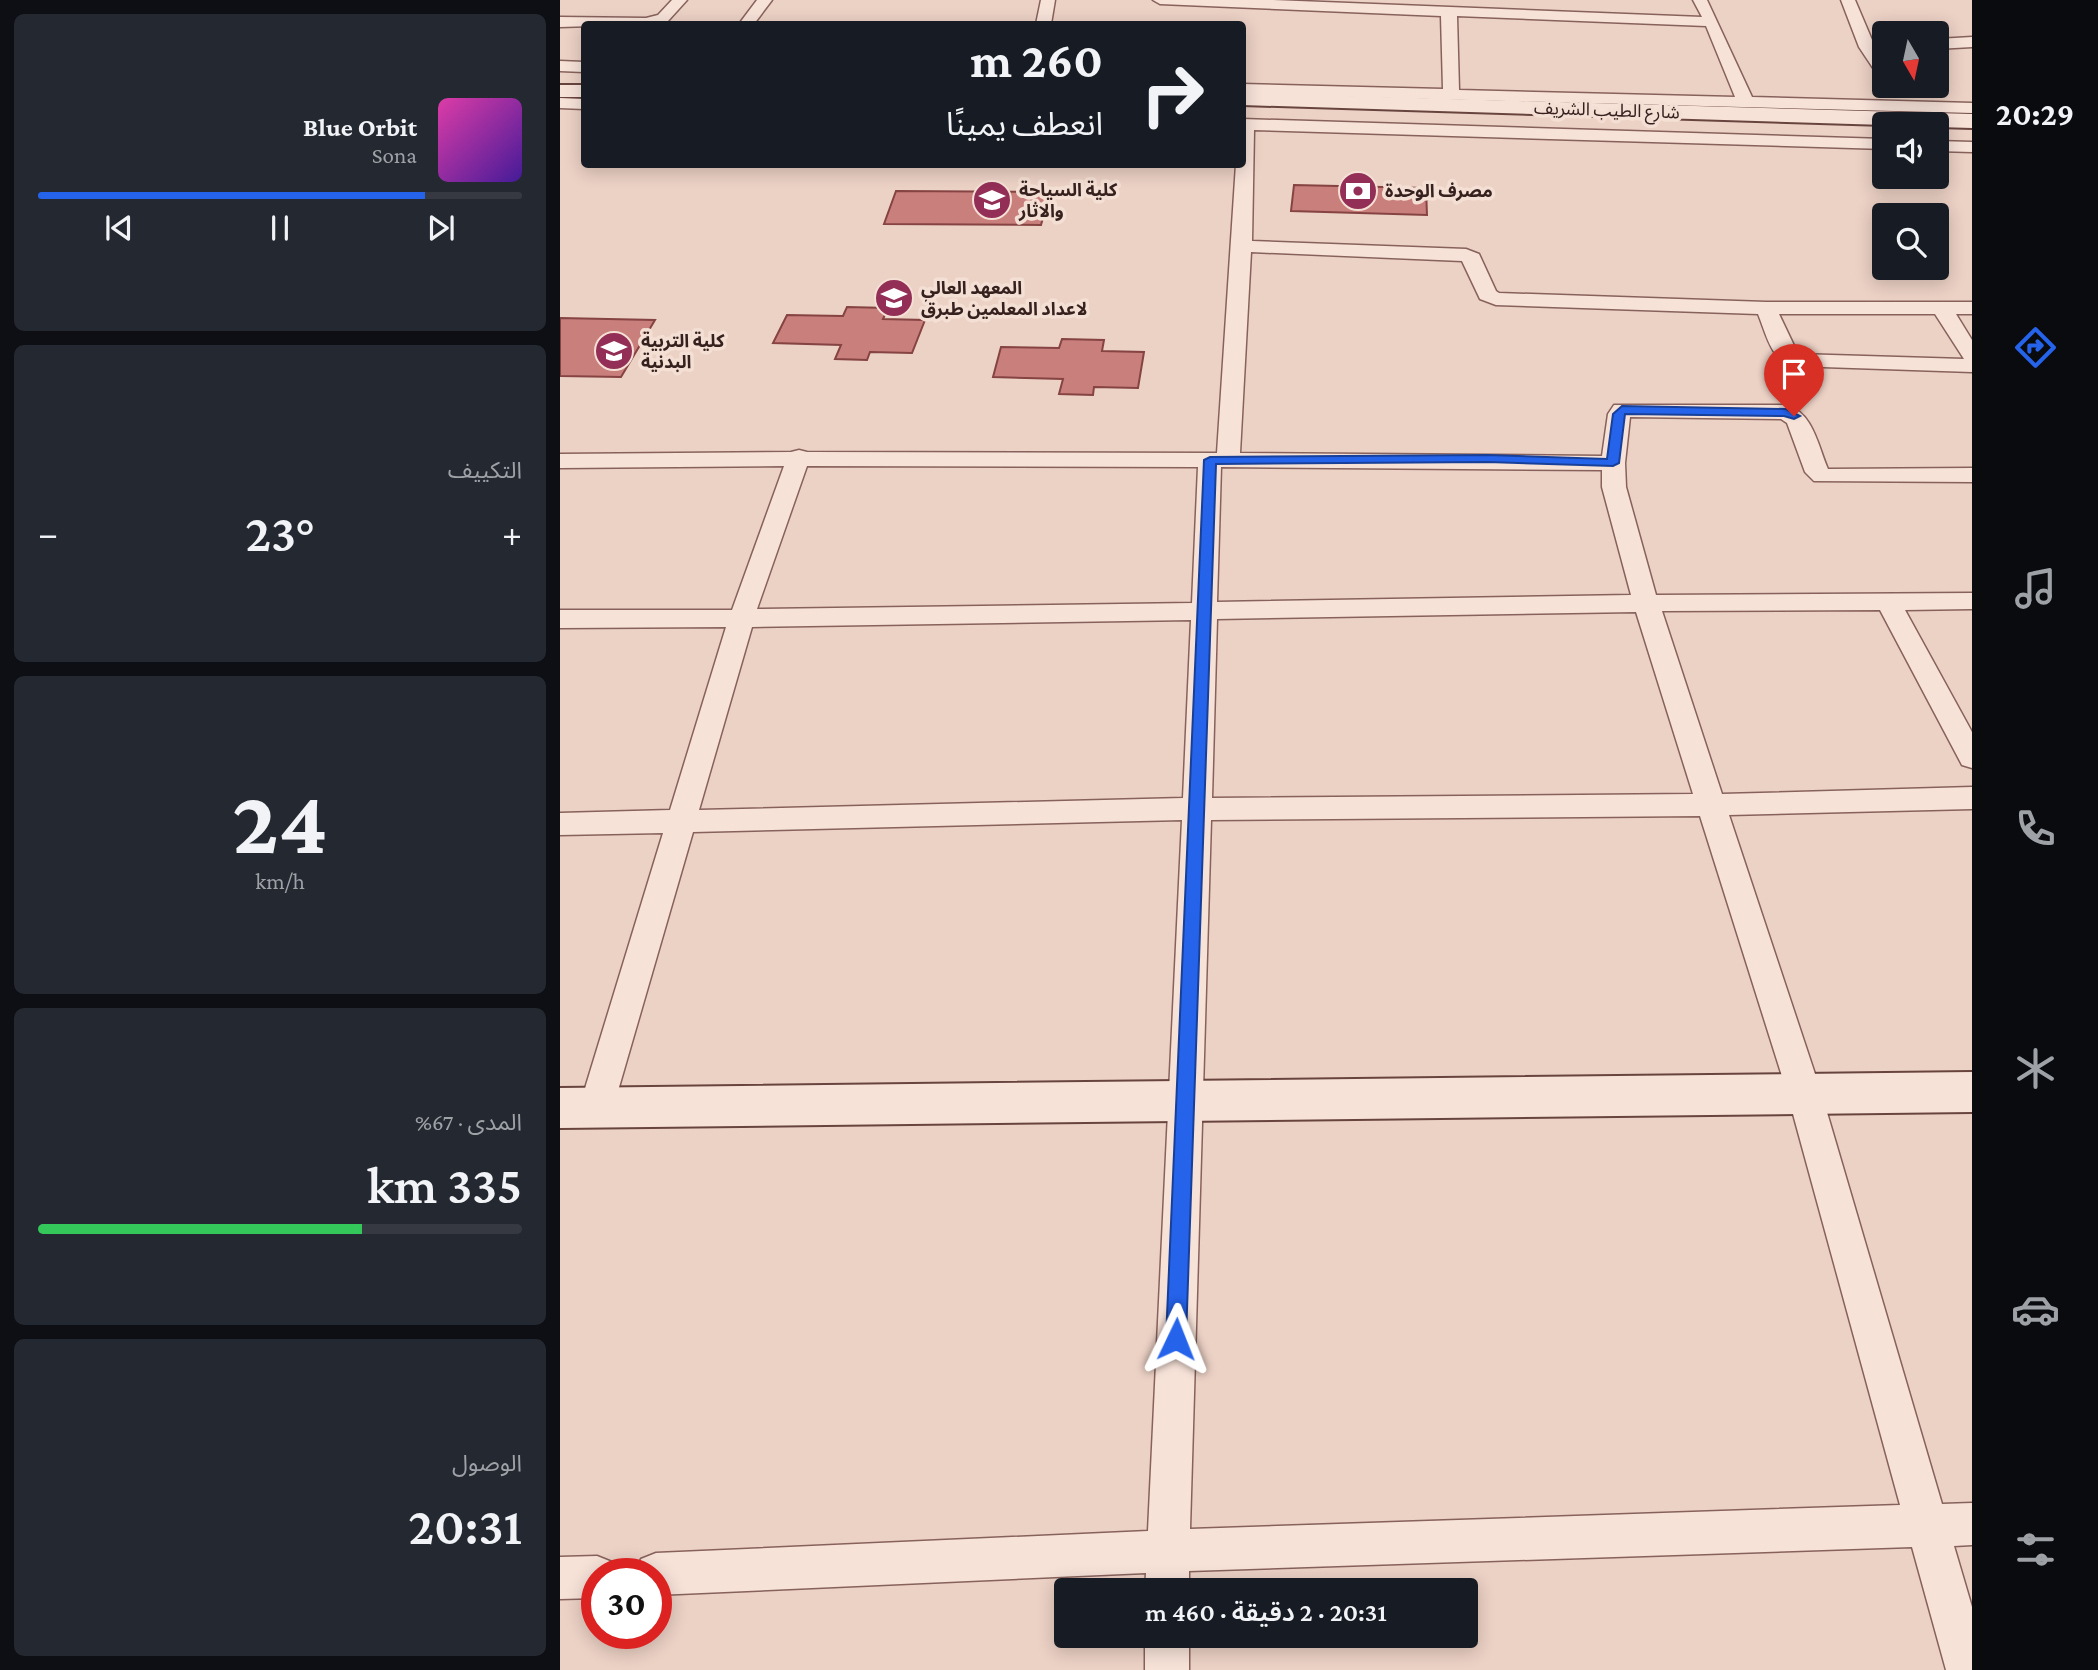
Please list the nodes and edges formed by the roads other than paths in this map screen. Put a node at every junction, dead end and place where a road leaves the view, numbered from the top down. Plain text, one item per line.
1 (680, 0) edge
2 (765, 0) edge
3 (1048, 0) edge
4 (1160, 0) edge
5 (1592, 0) edge
6 (1700, 0) edge
7 (1848, 0) edge
8 (1264, 3) edge
9 (1379, 5) edge
10 (1449, 13) junction
11 (562, 16) edge
12 (1601, 18) junction
13 (623, 21) edge
14 (653, 21) edge
15 (749, 21) edge
16 (1044, 21) edge
17 (1712, 22) junction
18 (1972, 42) edge
19 (1950, 43) edge
20 (1867, 47) junction
21 (1872, 47) edge
22 (1872, 54) edge
23 (560, 66) edge
24 (581, 67) edge
25 (560, 79) edge
26 (581, 79) edge
27 (1246, 89) edge
28 (560, 91) edge
29 (581, 91) edge
30 (1451, 96) junction
31 (1901, 98) edge
32 (1246, 99) edge
33 (1746, 102) junction
34 (560, 103) edge
35 (581, 104) edge
36 (1906, 106) junction
37 (1972, 108) edge
38 (1246, 120) edge
39 (1246, 120) edge
40 (1972, 121) edge
41 (1872, 132) edge
42 (1949, 133) edge
43 (1972, 134) edge
44 (1872, 144) edge
45 (1949, 146) edge
46 (1972, 147) edge
47 (1243, 168) edge
48 (1242, 246) junction
49 (1766, 308) junction
50 (1972, 308) edge
51 (1942, 309) junction
52 (1972, 356) edge
53 (1972, 366) edge
54 (799, 457) junction
55 (1219, 460) junction
56 (560, 461) edge
57 (1613, 463) junction
58 (1972, 475) edge
59 (1888, 601) junction
60 (1972, 601) edge
61 (1646, 603) junction
62 (1206, 611) junction
63 (560, 619) edge
64 (741, 619) junction
65 (1972, 758) edge
66 (1972, 798) edge
67 (1710, 805) junction
68 (1197, 810) junction
69 (679, 822) junction
70 (560, 824) edge
71 (1804, 1092) junction
72 (1972, 1092) edge
73 (1185, 1101) junction
74 (578, 1108) edge
75 (1972, 1524) edge
76 (1928, 1525) junction
77 (1167, 1571) edge
78 (672, 1574) edge
79 (581, 1577) edge
80 (560, 1578) edge
81 (1167, 1648) edge
82 (1167, 1670) edge
83 (1968, 1670) edge

1 - 14 street
2 - 15 street
3 - 16 street
4 - 8 street
5 - 12 street
6 - 17 street
7 - 20 street
8 - 9 street
9 - 10 street
10 - 12 street
10 - 30 street
11 - 13 street
12 - 17 street
17 - 33 street
18 - 19 street
20 - 21 street
20 - 22 street
23 - 24 street
25 - 26 main road
27 - 30 street
28 - 29 main road
30 - 33 street
31 - 36 street
32 - 40 main road, شارع الطيب الشريف
33 - 36 street
34 - 35 street
36 - 37 street
38 - 41 main road, شارع الطيب الشريف
39 - 44 street
42 - 43 main road
45 - 46 street
47 - 48 street
48 - 49 street
48 - 55 street
49 - 51 street
49 - 53 street
50 - 51 street
51 - 52 street
54 - 55 street
54 - 56 street
54 - 64 street
55 - 57 street
55 - 62 street
57 - 58 street
57 - 61 street
59 - 60 street
59 - 61 street
59 - 65 street
61 - 62 street
61 - 67 street
62 - 64 street
62 - 68 street
63 - 64 street
64 - 69 street
66 - 67 street
67 - 68 street
67 - 71 street
68 - 69 street
68 - 73 street
69 - 70 street
69 - 74 street
71 - 72 main road
71 - 73 main road
71 - 76 street
73 - 74 main road
73 - 77 street
75 - 76 street
76 - 77 street
76 - 83 street
77 - 78 street
79 - 80 street
81 - 82 street

